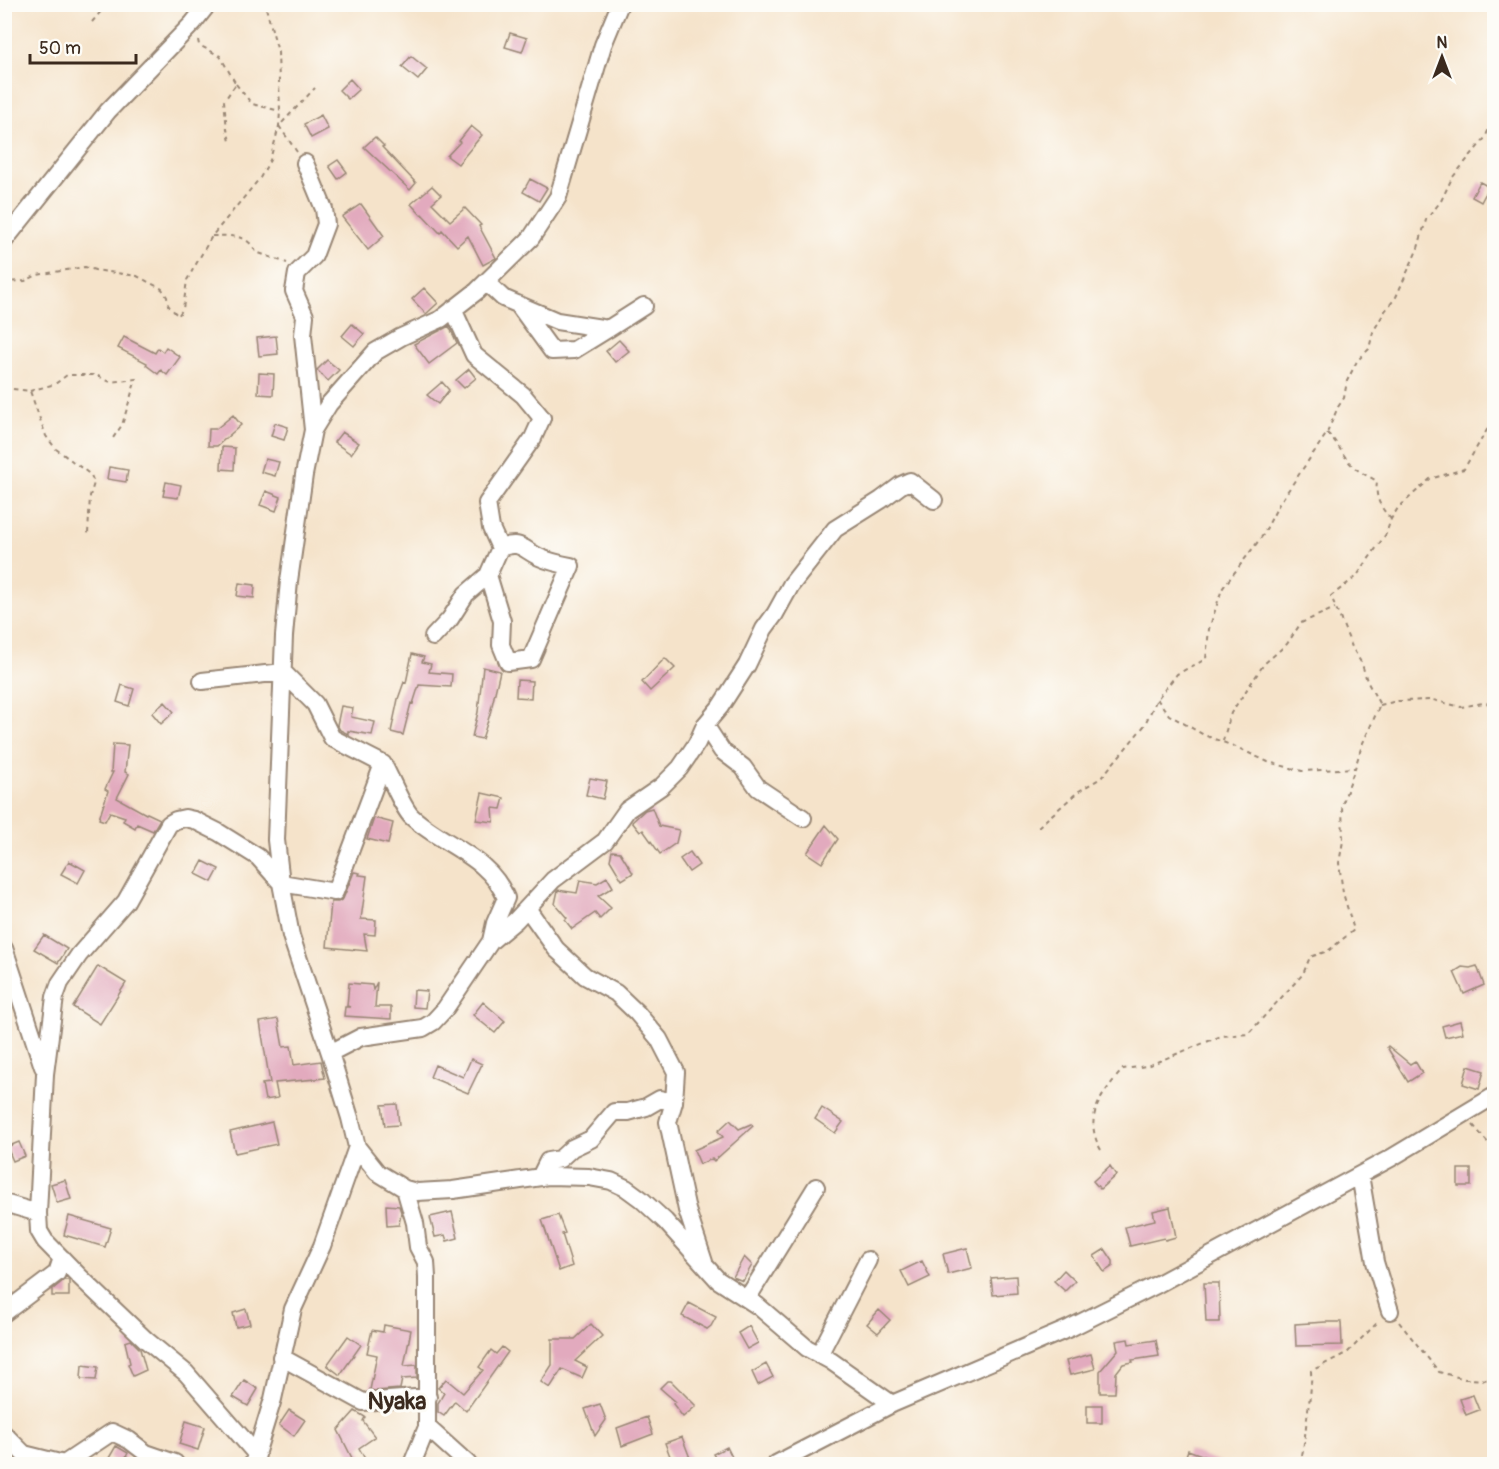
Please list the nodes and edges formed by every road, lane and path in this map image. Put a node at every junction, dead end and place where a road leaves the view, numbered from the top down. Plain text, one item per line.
1 (107, 4) edge
2 (120, 4) edge
3 (140, 4) edge
4 (208, 4) edge
5 (266, 4) edge
6 (631, 4) edge
7 (617, 12) edge
8 (92, 22) dead end
9 (193, 23) junction
10 (236, 84) junction
11 (315, 87) dead end
12 (280, 111) junction
13 (1494, 117) edge
14 (279, 126) junction
15 (230, 141) dead end
16 (305, 163) joint
17 (212, 236) junction
18 (4, 241) edge
19 (304, 268) junction
20 (4, 282) edge
21 (486, 282) junction
22 (518, 304) junction
23 (644, 306) dead end
24 (453, 309) junction
25 (608, 329) junction
26 (4, 388) edge
27 (30, 391) junction
28 (1494, 418) edge
29 (313, 430) junction
30 (1327, 433) junction
31 (113, 438) dead end
32 (934, 500) dead end
33 (1391, 519) junction
34 (88, 534) dead end
35 (500, 548) junction
36 (488, 576) junction
37 (1335, 608) junction
38 (434, 637) dead end
39 (282, 672) junction
40 (202, 681) dead end
41 (1157, 699) junction
42 (1494, 704) edge
43 (1380, 705) junction
44 (705, 724) junction
45 (1223, 742) junction
46 (383, 764) junction
47 (1356, 768) junction
48 (803, 818) dead end
49 (1038, 827) dead end
50 (281, 883) junction
51 (527, 908) junction
52 (490, 941) junction
53 (4, 948) edge
54 (330, 1053) junction
55 (45, 1074) junction
56 (1494, 1096) edge
57 (674, 1102) junction
58 (1471, 1110) junction
59 (357, 1147) junction
60 (1101, 1150) dead end
61 (1494, 1150) edge
62 (1360, 1175) junction
63 (540, 1177) junction
64 (816, 1187) dead end
65 (405, 1189) junction
66 (4, 1203) edge
67 (38, 1213) junction
68 (62, 1258) junction
69 (868, 1260) dead end
70 (705, 1266) junction
71 (747, 1299) junction
72 (1390, 1311) junction
73 (4, 1313) edge
74 (819, 1355) junction
75 (281, 1357) junction
76 (1494, 1380) edge
77 (428, 1397) junction
78 (892, 1404) junction
79 (428, 1427) junction
80 (4, 1434) edge
81 (255, 1460) edge
82 (175, 1463) edge
83 (412, 1464) edge
84 (468, 1464) edge
85 (776, 1464) edge
86 (1221, 1464) edge
87 (1237, 1464) edge
88 (1300, 1464) edge

1 - 8 path
2 - 3 path
4 - 9 street
5 - 12 path
6 - 7 street
7 - 21 street
9 - 10 path
9 - 18 street
10 - 12 path
10 - 15 path
11 - 14 path
12 - 14 path
13 - 30 path
14 - 16 path
14 - 17 path
16 - 19 street
17 - 19 path
17 - 20 path
19 - 29 street
21 - 22 street
21 - 24 street
22 - 25 street
22 - 25 street
23 - 25 street
24 - 29 street
24 - 35 street
26 - 27 path
27 - 31 path
27 - 34 path
28 - 33 path
29 - 39 street
30 - 33 path
30 - 41 path
32 - 44 street
33 - 37 path
35 - 36 street
35 - 36 street
36 - 38 street
37 - 43 path
37 - 45 path
39 - 40 street
39 - 46 street
39 - 50 street
41 - 45 path
41 - 49 path
42 - 43 path
43 - 47 path
44 - 48 street
44 - 51 street
45 - 47 path
46 - 50 street
46 - 52 street
47 - 60 path
50 - 54 street
50 - 55 street
51 - 52 street
51 - 57 street
52 - 54 street
53 - 55 street
54 - 59 street
55 - 67 street
56 - 58 street
57 - 63 street
57 - 70 street
58 - 61 path
58 - 62 street
59 - 65 street
59 - 75 street
62 - 72 street
62 - 78 street
63 - 65 street
63 - 70 street
64 - 71 street
65 - 77 street
66 - 67 street
67 - 68 street
68 - 73 street
68 - 81 street
69 - 74 street
70 - 71 street
71 - 74 street
72 - 76 path
72 - 88 path
74 - 78 street
75 - 77 street
75 - 81 street
77 - 79 street
78 - 85 street
79 - 83 street
79 - 84 street
80 - 82 street
86 - 87 path

